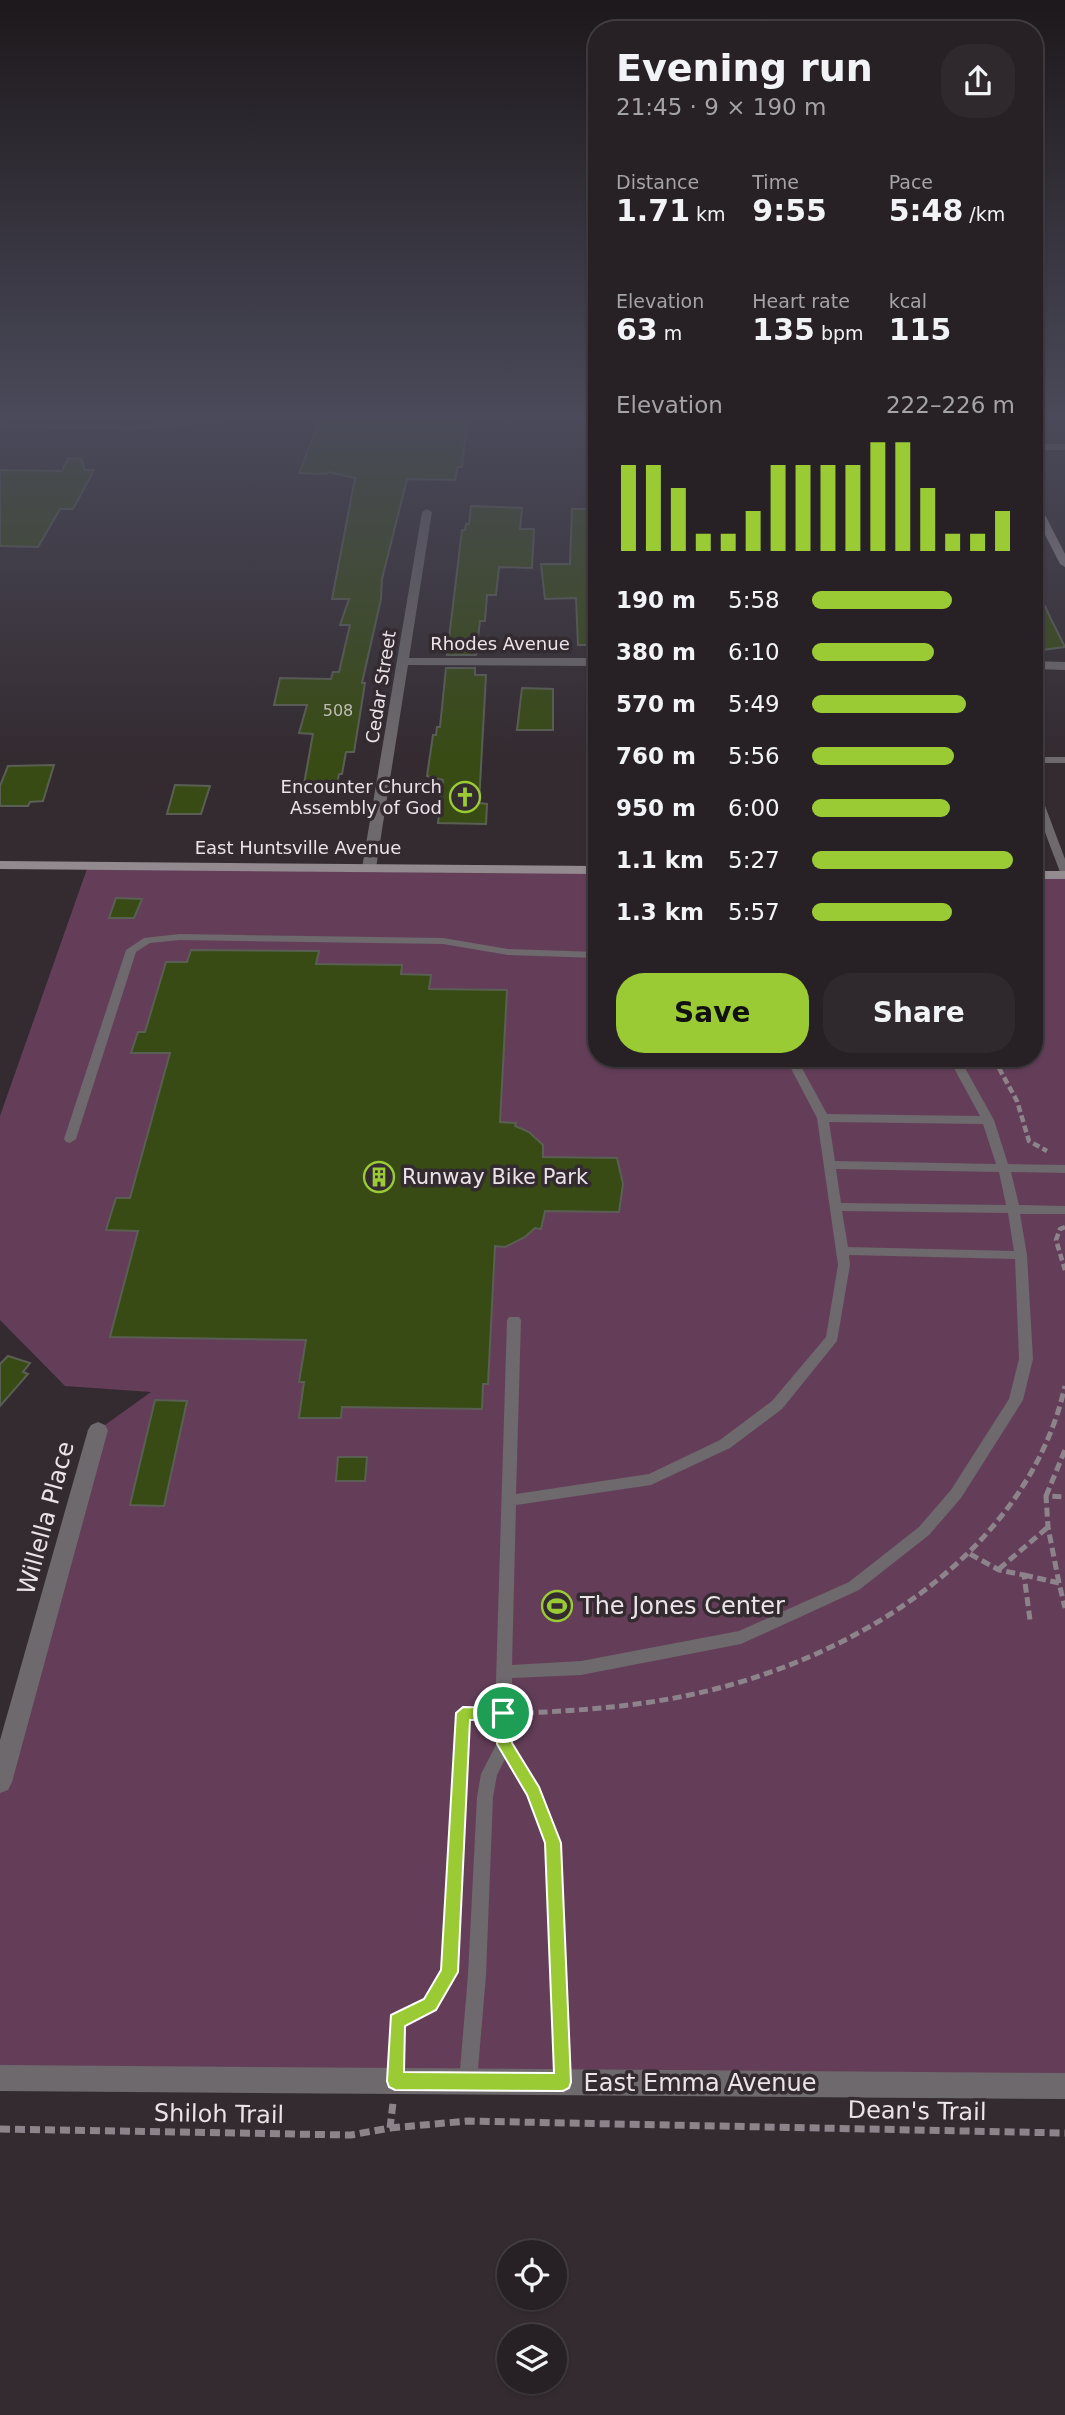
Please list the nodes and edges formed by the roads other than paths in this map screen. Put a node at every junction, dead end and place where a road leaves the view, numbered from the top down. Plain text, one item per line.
1 (424, 533) edge
2 (1049, 533) edge
3 (1065, 564) edge
4 (404, 661) junction
5 (588, 662) edge
6 (1043, 665) edge
7 (1065, 666) edge
8 (1043, 760) edge
9 (1065, 760) edge
10 (1043, 814) edge
11 (0, 865) edge
12 (369, 868) junction
13 (588, 870) edge
14 (1065, 874) edge
15 (1043, 875) edge
16 (588, 955) edge
17 (796, 1067) edge
18 (959, 1067) edge
19 (823, 1118) junction
20 (988, 1119) junction
21 (70, 1139) dead end
22 (830, 1165) junction
23 (1004, 1168) junction
24 (1065, 1169) edge
25 (836, 1208) junction
26 (1013, 1210) junction
27 (1065, 1210) edge
28 (842, 1251) junction
29 (1021, 1255) junction
30 (514, 1320) dead end
31 (97, 1430) dead end
32 (508, 1501) junction
33 (503, 1672) junction
34 (505, 1744) junction
35 (0, 1782) edge
36 (0, 2078) edge
37 (468, 2081) junction
38 (563, 2082) junction
39 (1065, 2086) edge

1 - 4 street, Cedar Street
2 - 3 main road
4 - 5 street, Rhodes Avenue
4 - 12 street, Cedar Street
6 - 7 street
8 - 9 lane
10 - 14 lane
11 - 12 main road, East Huntsville Avenue
12 - 13 main road, East Huntsville Avenue
14 - 15 main road
16 - 21 lane
17 - 19 lane
18 - 20 lane
19 - 20 lane
19 - 22 lane
20 - 23 lane
22 - 23 lane
22 - 25 lane
23 - 24 lane
23 - 26 lane
25 - 26 lane
25 - 28 lane
26 - 27 lane
26 - 29 lane
28 - 29 lane
28 - 32 lane
29 - 33 lane
30 - 32 lane
31 - 35 street, Willella Place
32 - 33 lane
33 - 34 lane
34 - 37 lane
34 - 38 lane
36 - 37 street, East Emma Avenue
37 - 38 street, East Emma Avenue
38 - 39 street, East Emma Avenue

